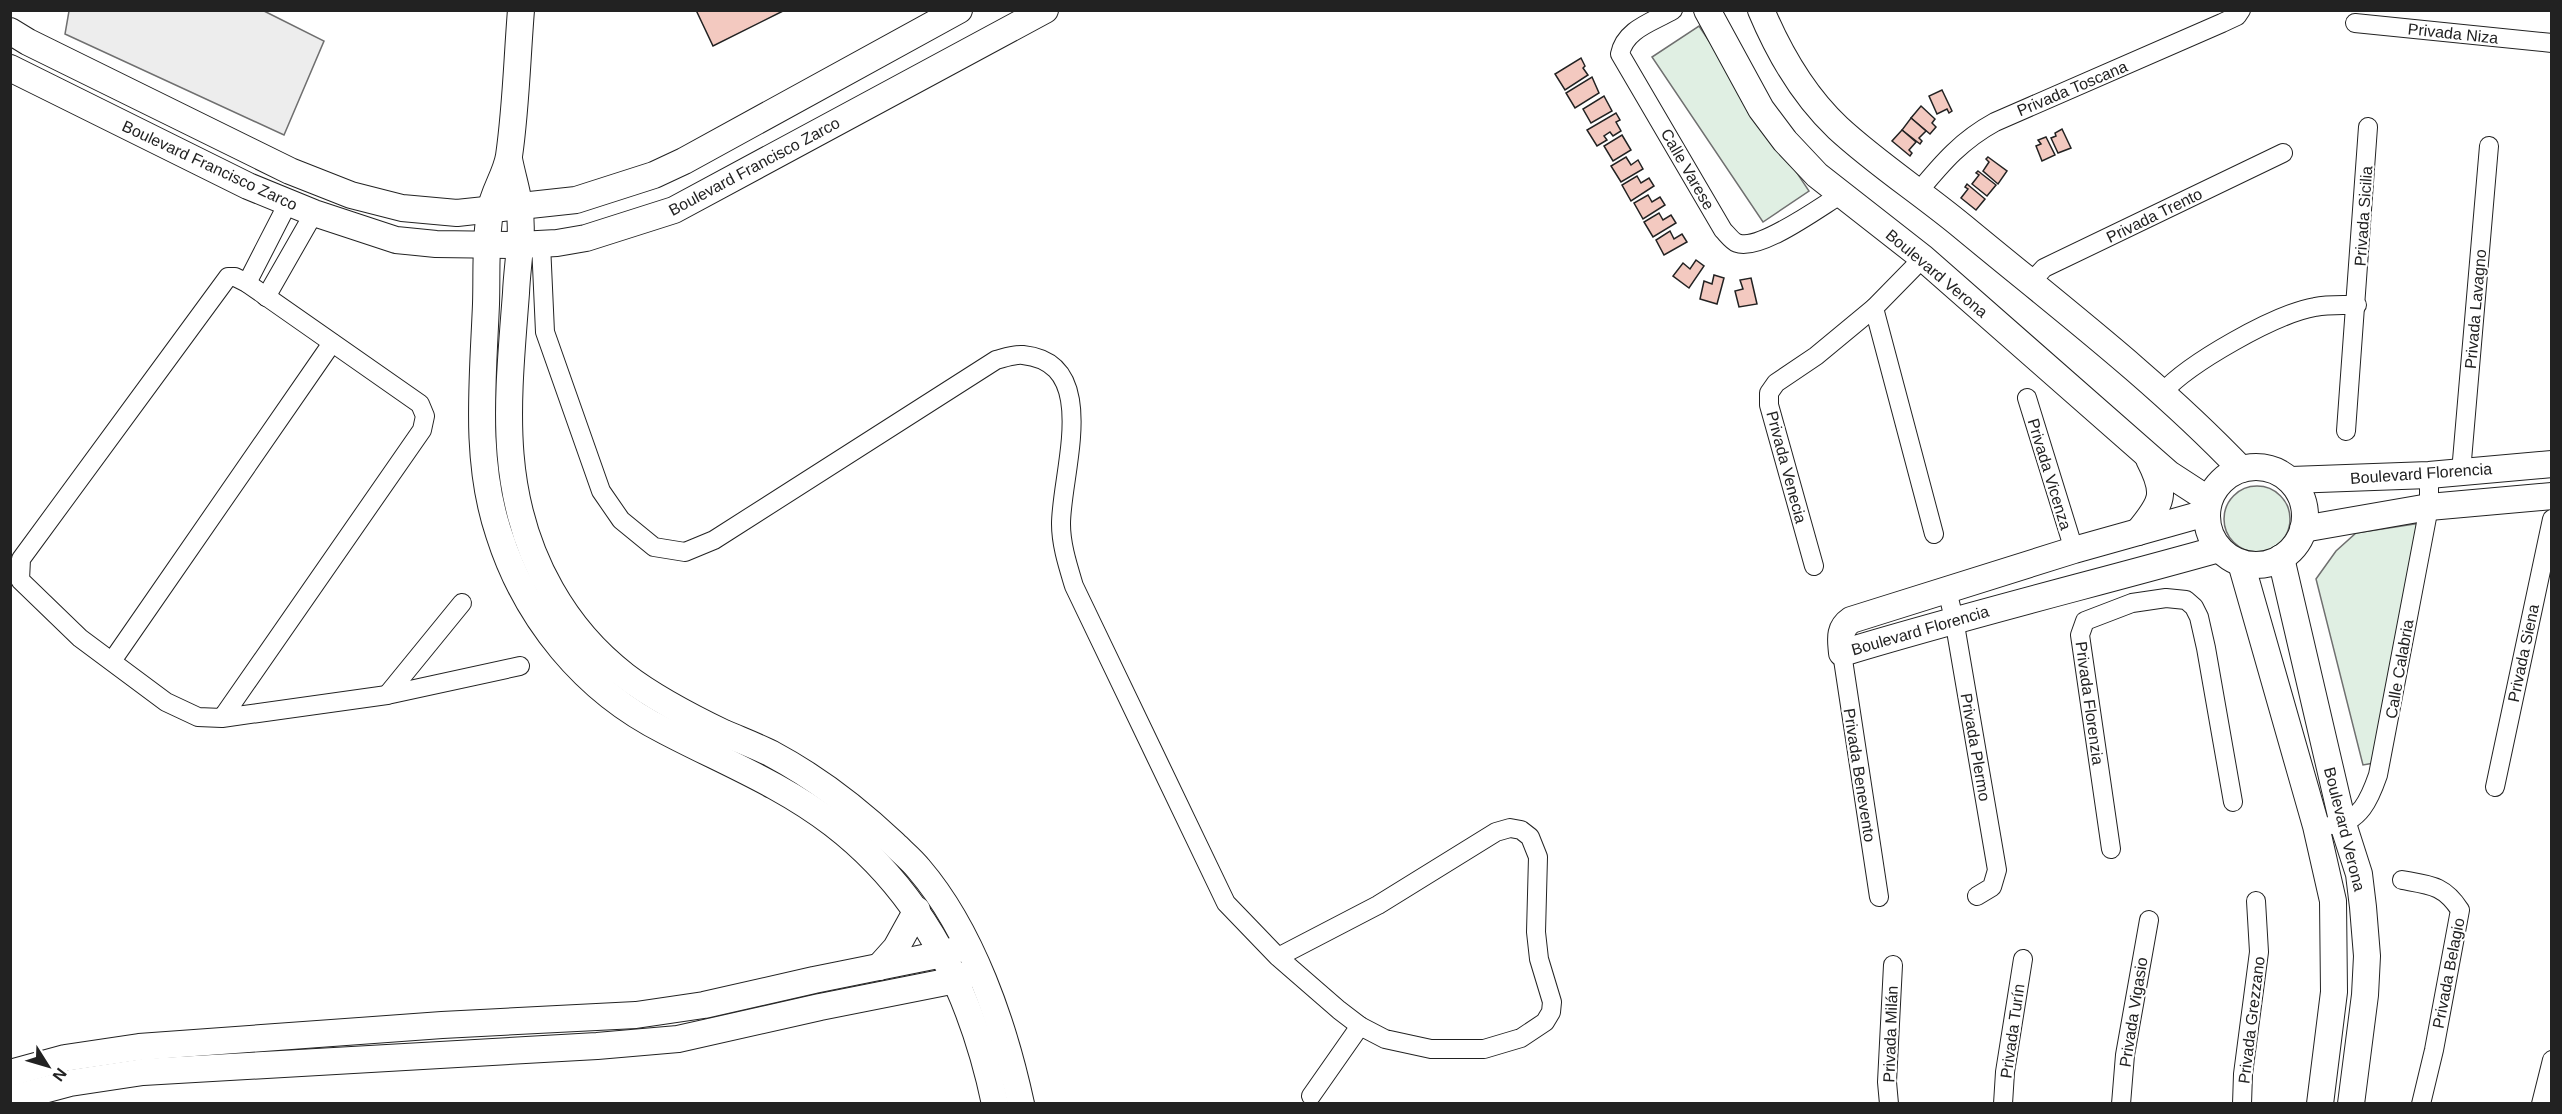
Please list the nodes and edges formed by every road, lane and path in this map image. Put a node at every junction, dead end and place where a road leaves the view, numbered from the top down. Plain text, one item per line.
1 (521, 10) edge
2 (959, 10) edge
3 (1045, 10) edge
4 (1673, 10) edge
5 (1707, 10) edge
6 (1761, 10) edge
7 (2241, 10) edge
8 (2355, 23) dead end
9 (10, 30) edge
10 (2552, 43) edge
11 (10, 68) edge
12 (2368, 127) dead end
13 (2489, 146) dead end
14 (2283, 153) dead end
15 (1918, 190) junction
16 (1840, 195) junction
17 (288, 203) junction
18 (505, 209) junction
19 (314, 213) junction
20 (488, 245) junction
21 (530, 245) junction
22 (1923, 258) junction
23 (247, 283) junction
24 (2030, 283) junction
25 (266, 297) junction
26 (2357, 304) junction
27 (1874, 308) junction
28 (332, 343) junction
29 (2162, 393) junction
30 (2027, 398) dead end
31 (2346, 431) dead end
32 (2148, 456) junction
33 (2552, 464) edge
34 (2241, 469) junction
35 (2461, 472) junction
36 (2429, 475) junction
37 (2291, 480) junction
38 (2552, 496) edge
39 (2208, 506) junction
40 (2429, 507) junction
41 (2552, 519) edge
42 (2303, 529) junction
43 (2138, 532) junction
44 (1935, 534) dead end
45 (2219, 549) junction
46 (2074, 550) junction
47 (2281, 558) junction
48 (2241, 563) junction
49 (1814, 566) dead end
50 (2124, 576) junction
51 (1947, 590) junction
52 (462, 603) dead end
53 (2132, 603) junction
54 (1954, 619) junction
55 (1842, 653) junction
56 (112, 661) junction
57 (520, 666) dead end
58 (387, 694) junction
59 (222, 718) junction
60 (2496, 787) dead end
61 (2233, 802) dead end
62 (2343, 824) junction
63 (2316, 826) junction
64 (2111, 849) dead end
65 (2402, 880) dead end
66 (1977, 896) dead end
67 (1879, 897) dead end
68 (2256, 901) dead end
69 (917, 910) junction
70 (2149, 920) dead end
71 (966, 945) junction
72 (943, 954) junction
73 (1278, 957) junction
74 (2023, 959) dead end
75 (1893, 965) dead end
76 (879, 967) junction
77 (967, 974) junction
78 (1360, 1026) junction
79 (2552, 1060) edge
80 (10, 1073) edge
81 (1311, 1096) dead end
82 (10, 1099) edge
83 (995, 1104) edge
84 (1021, 1104) edge
85 (1889, 1104) edge
86 (2003, 1104) edge
87 (2121, 1104) edge
88 (2242, 1104) edge
89 (2320, 1104) edge
90 (2351, 1104) edge
91 (2421, 1104) edge
92 (2541, 1104) edge

1 - 18 street
2 - 18 street, Boulevard Francisco Zarco
3 - 21 street, Boulevard Francisco Zarco
4 - 16 street, Calle Varese
5 - 16 street, Boulevard Verona
6 - 15 street
7 - 15 street, Privada Toscana
8 - 10 street, Privada Niza
9 - 18 street, Boulevard Francisco Zarco
11 - 17 street, Boulevard Francisco Zarco
12 - 26 street, Privada Sicilia
13 - 35 street, Privada Lavagno
14 - 24 street, Privada Trento
15 - 24 street
16 - 22 street, Boulevard Verona
17 - 19 street, Boulevard Francisco Zarco
17 - 23 street
18 - 20 street
18 - 21 street
19 - 20 street, Boulevard Francisco Zarco
19 - 25 street
20 - 21 street, Boulevard Francisco Zarco
20 - 69 street
21 - 71 street
21 - 73 street
22 - 27 street, Privada Venecia
22 - 32 street, Boulevard Verona
23 - 25 street
23 - 56 street
24 - 29 street
25 - 28 street
26 - 29 street
26 - 31 street, Privada Sicilia
27 - 44 street
27 - 49 street, Privada Venecia
28 - 56 street
28 - 59 street
29 - 34 street
30 - 46 street, Privada Vicenza
32 - 39 street, Boulevard Verona
32 - 43 street
33 - 35 street, Boulevard Florencia
34 - 37 street
34 - 39 street
35 - 36 street, Boulevard Florencia
36 - 37 street, Boulevard Florencia
36 - 40 street, Calle Calabria
37 - 42 street
38 - 40 street, Boulevard Florencia
39 - 43 street, Boulevard Florencia
39 - 45 street
40 - 42 street, Boulevard Florencia
40 - 62 street, Calle Calabria
41 - 60 street, Privada Siena
42 - 47 street
43 - 46 street, Boulevard Florencia
45 - 48 street
45 - 50 street, Boulevard Florencia
46 - 51 street, Boulevard Florencia
47 - 48 street
47 - 62 street, Boulevard Verona
48 - 63 street, Boulevard Verona
50 - 53 street
50 - 54 street, Boulevard Florencia
51 - 54 street, Privada Plermo
51 - 55 street, Boulevard Florencia
52 - 58 street
53 - 61 street, Privada Florenzia
53 - 64 street, Privada Florenzia
54 - 55 street, Boulevard Florencia
54 - 66 street, Privada Plermo
55 - 67 street, Privada Benevento
56 - 59 street
57 - 58 street
58 - 59 street
62 - 63 street
62 - 90 street, Boulevard Verona
63 - 89 street, Boulevard Verona
65 - 91 street, Privada Belagio
68 - 88 street, Privada Grezzano
69 - 72 street
69 - 76 street
70 - 87 street, Privada Vigasio
71 - 72 street
71 - 77 street
72 - 76 street
72 - 77 street
73 - 78 street
73 - 78 street
74 - 86 street, Privada Turín
75 - 85 street, Privada Milán
76 - 80 street
77 - 82 street
77 - 83 street
77 - 84 street
78 - 81 street
79 - 92 street

